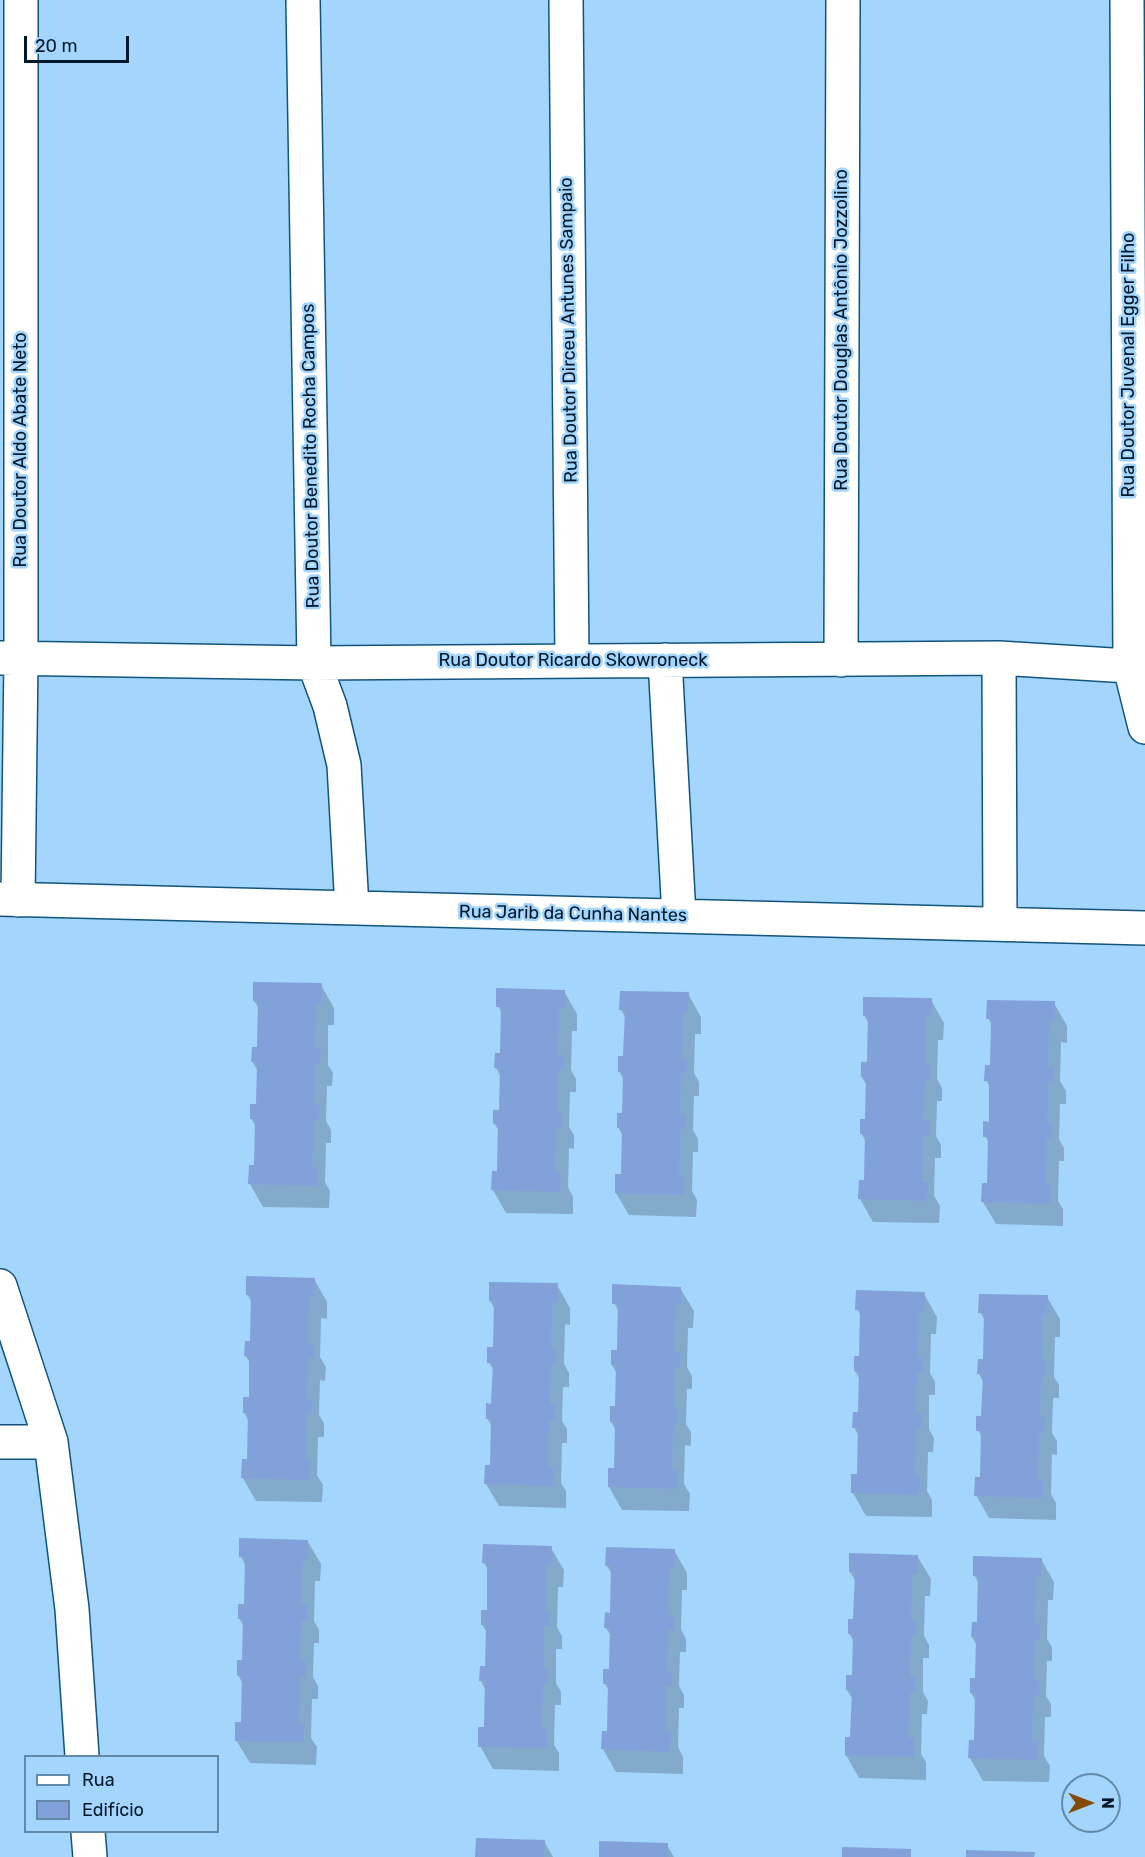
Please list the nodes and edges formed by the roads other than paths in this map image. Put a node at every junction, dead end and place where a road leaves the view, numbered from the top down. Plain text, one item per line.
1 (21, 0) edge
2 (303, 0) edge
3 (566, 0) edge
4 (843, 0) edge
5 (1127, 0) edge
6 (11, 658) edge
7 (999, 658) junction
8 (573, 660) junction
9 (665, 660) junction
10 (841, 660) junction
11 (314, 663) junction
12 (1137, 667) edge
13 (1145, 727) edge
14 (9, 900) edge
15 (352, 908) junction
16 (679, 916) junction
17 (1000, 924) junction
18 (1145, 928) edge
19 (0, 1286) edge
20 (0, 1442) edge
21 (51, 1442) junction
22 (82, 1755) edge
23 (88, 1833) edge
24 (90, 1857) edge

1 - 6 street, Rua Doutor Aldo Abate Neto
2 - 11 street, Rua Doutor Benedito Rocha Campos
3 - 8 street, Rua Doutor Dirceu Antunes Sampaio
4 - 10 street, Rua Doutor Douglas Antônio Jozzolino
5 - 12 street, Rua Doutor Juvenal Egger Filho
6 - 11 street, Rua Doutor Ricardo Skowroneck
6 - 14 street, Rua Doutor Aldo Abate Neto
7 - 10 street, Rua Doutor Ricardo Skowroneck
7 - 12 street, Rua Doutor Ricardo Skowroneck
7 - 17 street
8 - 9 street, Rua Doutor Ricardo Skowroneck
8 - 11 street, Rua Doutor Ricardo Skowroneck
9 - 10 street, Rua Doutor Ricardo Skowroneck
9 - 16 street
11 - 15 street, Rua Doutor Benedito Rocha Campos
12 - 13 street, Rua Doutor Juvenal Egger Filho
14 - 15 street, Rua Jarib da Cunha Nantes
15 - 16 street, Rua Jarib da Cunha Nantes
16 - 17 street, Rua Jarib da Cunha Nantes
17 - 18 street, Rua Jarib da Cunha Nantes
19 - 21 street
20 - 21 street
21 - 22 street
23 - 24 street

